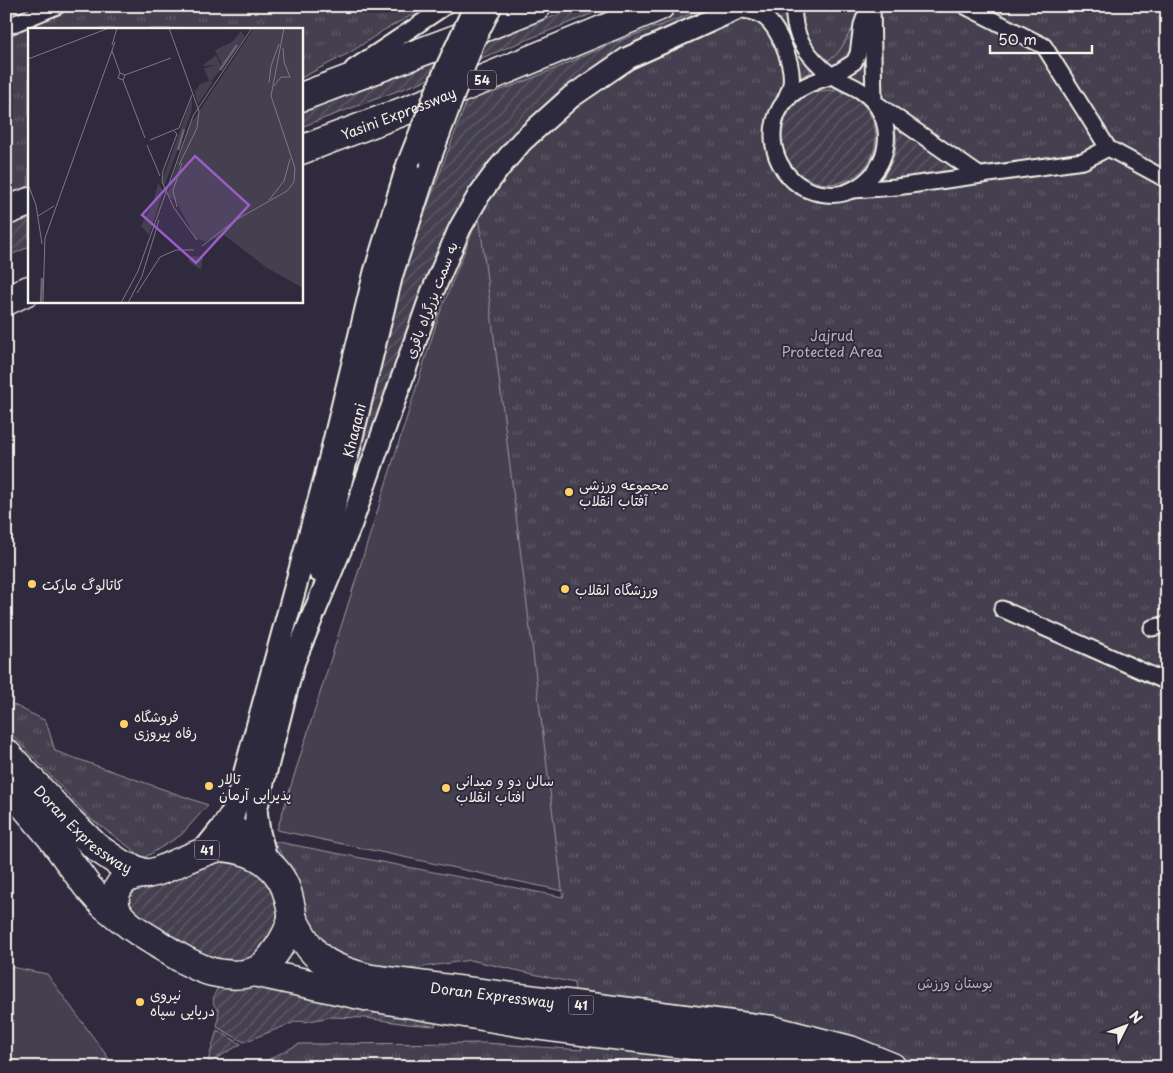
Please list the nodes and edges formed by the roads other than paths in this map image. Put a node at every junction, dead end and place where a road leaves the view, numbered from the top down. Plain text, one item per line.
1 (57, 6) edge
2 (446, 6) edge
3 (475, 6) edge
4 (491, 6) edge
5 (537, 6) edge
6 (660, 6) edge
7 (794, 6) edge
8 (870, 6) edge
9 (965, 6) edge
10 (741, 7) edge
11 (6, 27) edge
12 (832, 76) junction
13 (311, 93) edge
14 (874, 102) junction
15 (784, 104) junction
16 (1108, 148) junction
17 (302, 150) edge
18 (979, 176) junction
19 (1167, 180) edge
20 (849, 190) junction
21 (28, 202) edge
22 (6, 211) edge
23 (28, 271) edge
24 (6, 281) edge
25 (28, 290) edge
26 (6, 301) edge
27 (1002, 609) dead end
28 (294, 661) junction
29 (1167, 682) edge
30 (6, 753) edge
31 (6, 784) edge
32 (234, 808) junction
33 (256, 810) junction
34 (203, 851) junction
35 (268, 862) junction
36 (146, 874) junction
37 (292, 917) junction
38 (124, 922) junction
39 (254, 972) junction
40 (817, 1067) edge
41 (892, 1067) edge

1 - 11 street
2 - 13 street
3 - 32 main road, Khaqani, bridge
4 - 28 main road, Khaqani, bridge
5 - 13 highway
6 - 17 highway, Yasini Expressway / 54
7 - 12 street
8 - 12 street
8 - 14 street
9 - 16 street
10 - 15 street
10 - 28 main road, به سمت بزرگراه باقری
12 - 14 street
12 - 15 street
14 - 18 street
14 - 20 street
15 - 20 street
16 - 18 street
16 - 19 street
18 - 20 street
21 - 22 highway
23 - 24 highway
25 - 26 highway
27 - 29 street
28 - 33 main road, Khaqani
30 - 36 highway, Doran Expressway
31 - 38 highway, Doran Expressway / 41
32 - 33 main road
32 - 34 main road, Khaqani
33 - 35 main road, Khaqani
34 - 35 highway, 41
34 - 36 highway, 41
35 - 37 highway, 41
36 - 38 highway, 41
37 - 39 highway
37 - 41 highway, Doran Expressway / 41
38 - 39 highway, 41
39 - 40 highway, Doran Expressway / 41

